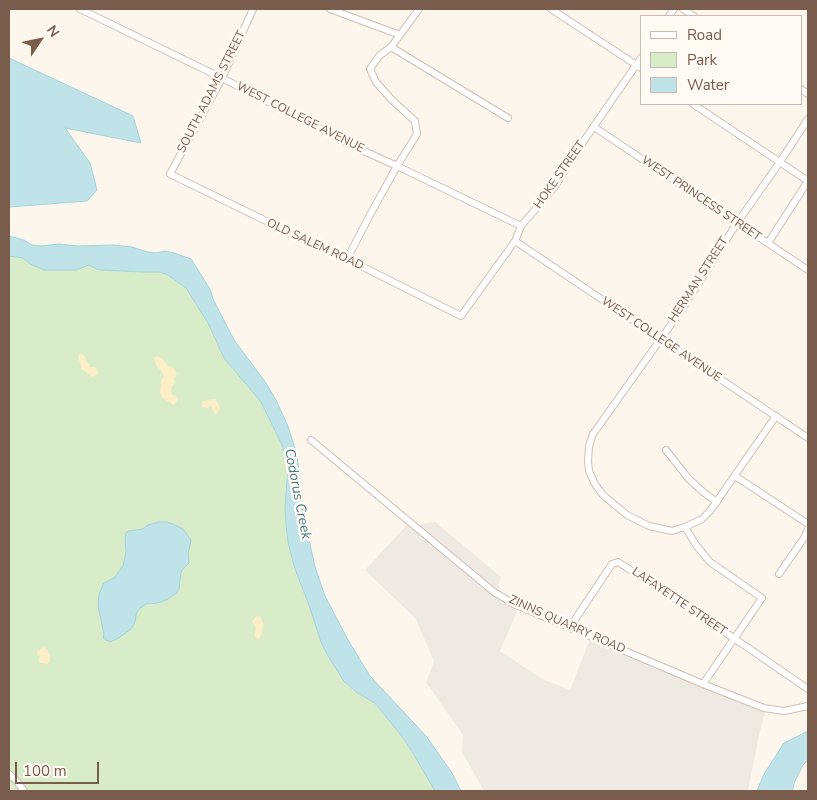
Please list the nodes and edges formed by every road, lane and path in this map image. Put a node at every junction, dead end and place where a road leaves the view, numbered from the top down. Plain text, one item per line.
1 (80, 9) edge
2 (253, 9) edge
3 (330, 9) edge
4 (418, 9) edge
5 (551, 9) edge
6 (400, 35) junction
7 (390, 47) junction
8 (638, 66) edge
9 (222, 78) junction
10 (695, 105) edge
11 (508, 118) dead end
12 (808, 119) edge
13 (594, 127) junction
14 (780, 162) junction
15 (397, 166) junction
16 (170, 174) joint
17 (808, 181) edge
18 (737, 223) junction
19 (521, 226) junction
20 (515, 240) junction
21 (768, 244) junction
22 (347, 259) junction
23 (808, 270) edge
24 (461, 316) joint
25 (660, 339) junction
26 (776, 416) junction
27 (808, 438) edge
28 (311, 440) dead end
29 (666, 450) dead end
30 (735, 476) junction
31 (717, 502) junction
32 (808, 524) edge
33 (685, 527) junction
34 (808, 529) edge
35 (779, 574) dead end
36 (570, 627) junction
37 (734, 638) junction
38 (703, 684) junction
39 (808, 689) edge
40 (808, 706) edge
41 (9, 774) edge
42 (24, 791) edge

1 - 9 street, WEST COLLEGE AVENUE
2 - 9 street, SOUTH ADAMS STREET
3 - 6 street
4 - 6 street
5 - 8 street
6 - 7 street
7 - 11 street
7 - 15 street
8 - 13 street, HOKE STREET
9 - 15 street, WEST COLLEGE AVENUE
9 - 16 street, SOUTH ADAMS STREET
10 - 14 street
12 - 14 street, HERMAN STREET
13 - 18 street, WEST PRINCESS STREET
13 - 19 street, HOKE STREET
14 - 17 street
14 - 18 street, HERMAN STREET
15 - 19 street, WEST COLLEGE AVENUE
15 - 22 street
16 - 22 street, OLD SALEM ROAD
17 - 21 street
18 - 21 street, WEST PRINCESS STREET
18 - 25 street, HERMAN STREET
19 - 20 street, HOKE STREET
20 - 24 street, HOKE STREET
20 - 25 street, WEST COLLEGE AVENUE
21 - 23 street, WEST PRINCESS STREET
22 - 24 street, OLD SALEM ROAD
25 - 26 street, WEST COLLEGE AVENUE
25 - 33 street, HERMAN STREET
26 - 27 street, WEST COLLEGE AVENUE
26 - 30 street
28 - 36 street, ZINNS QUARRY ROAD
29 - 31 street
30 - 31 street
30 - 32 street
31 - 33 street
33 - 37 street
34 - 35 street
36 - 37 street, LAFAYETTE STREET
36 - 38 street, ZINNS QUARRY ROAD
37 - 38 street
37 - 39 street, LAFAYETTE STREET
38 - 40 street, ZINNS QUARRY ROAD
41 - 42 street

